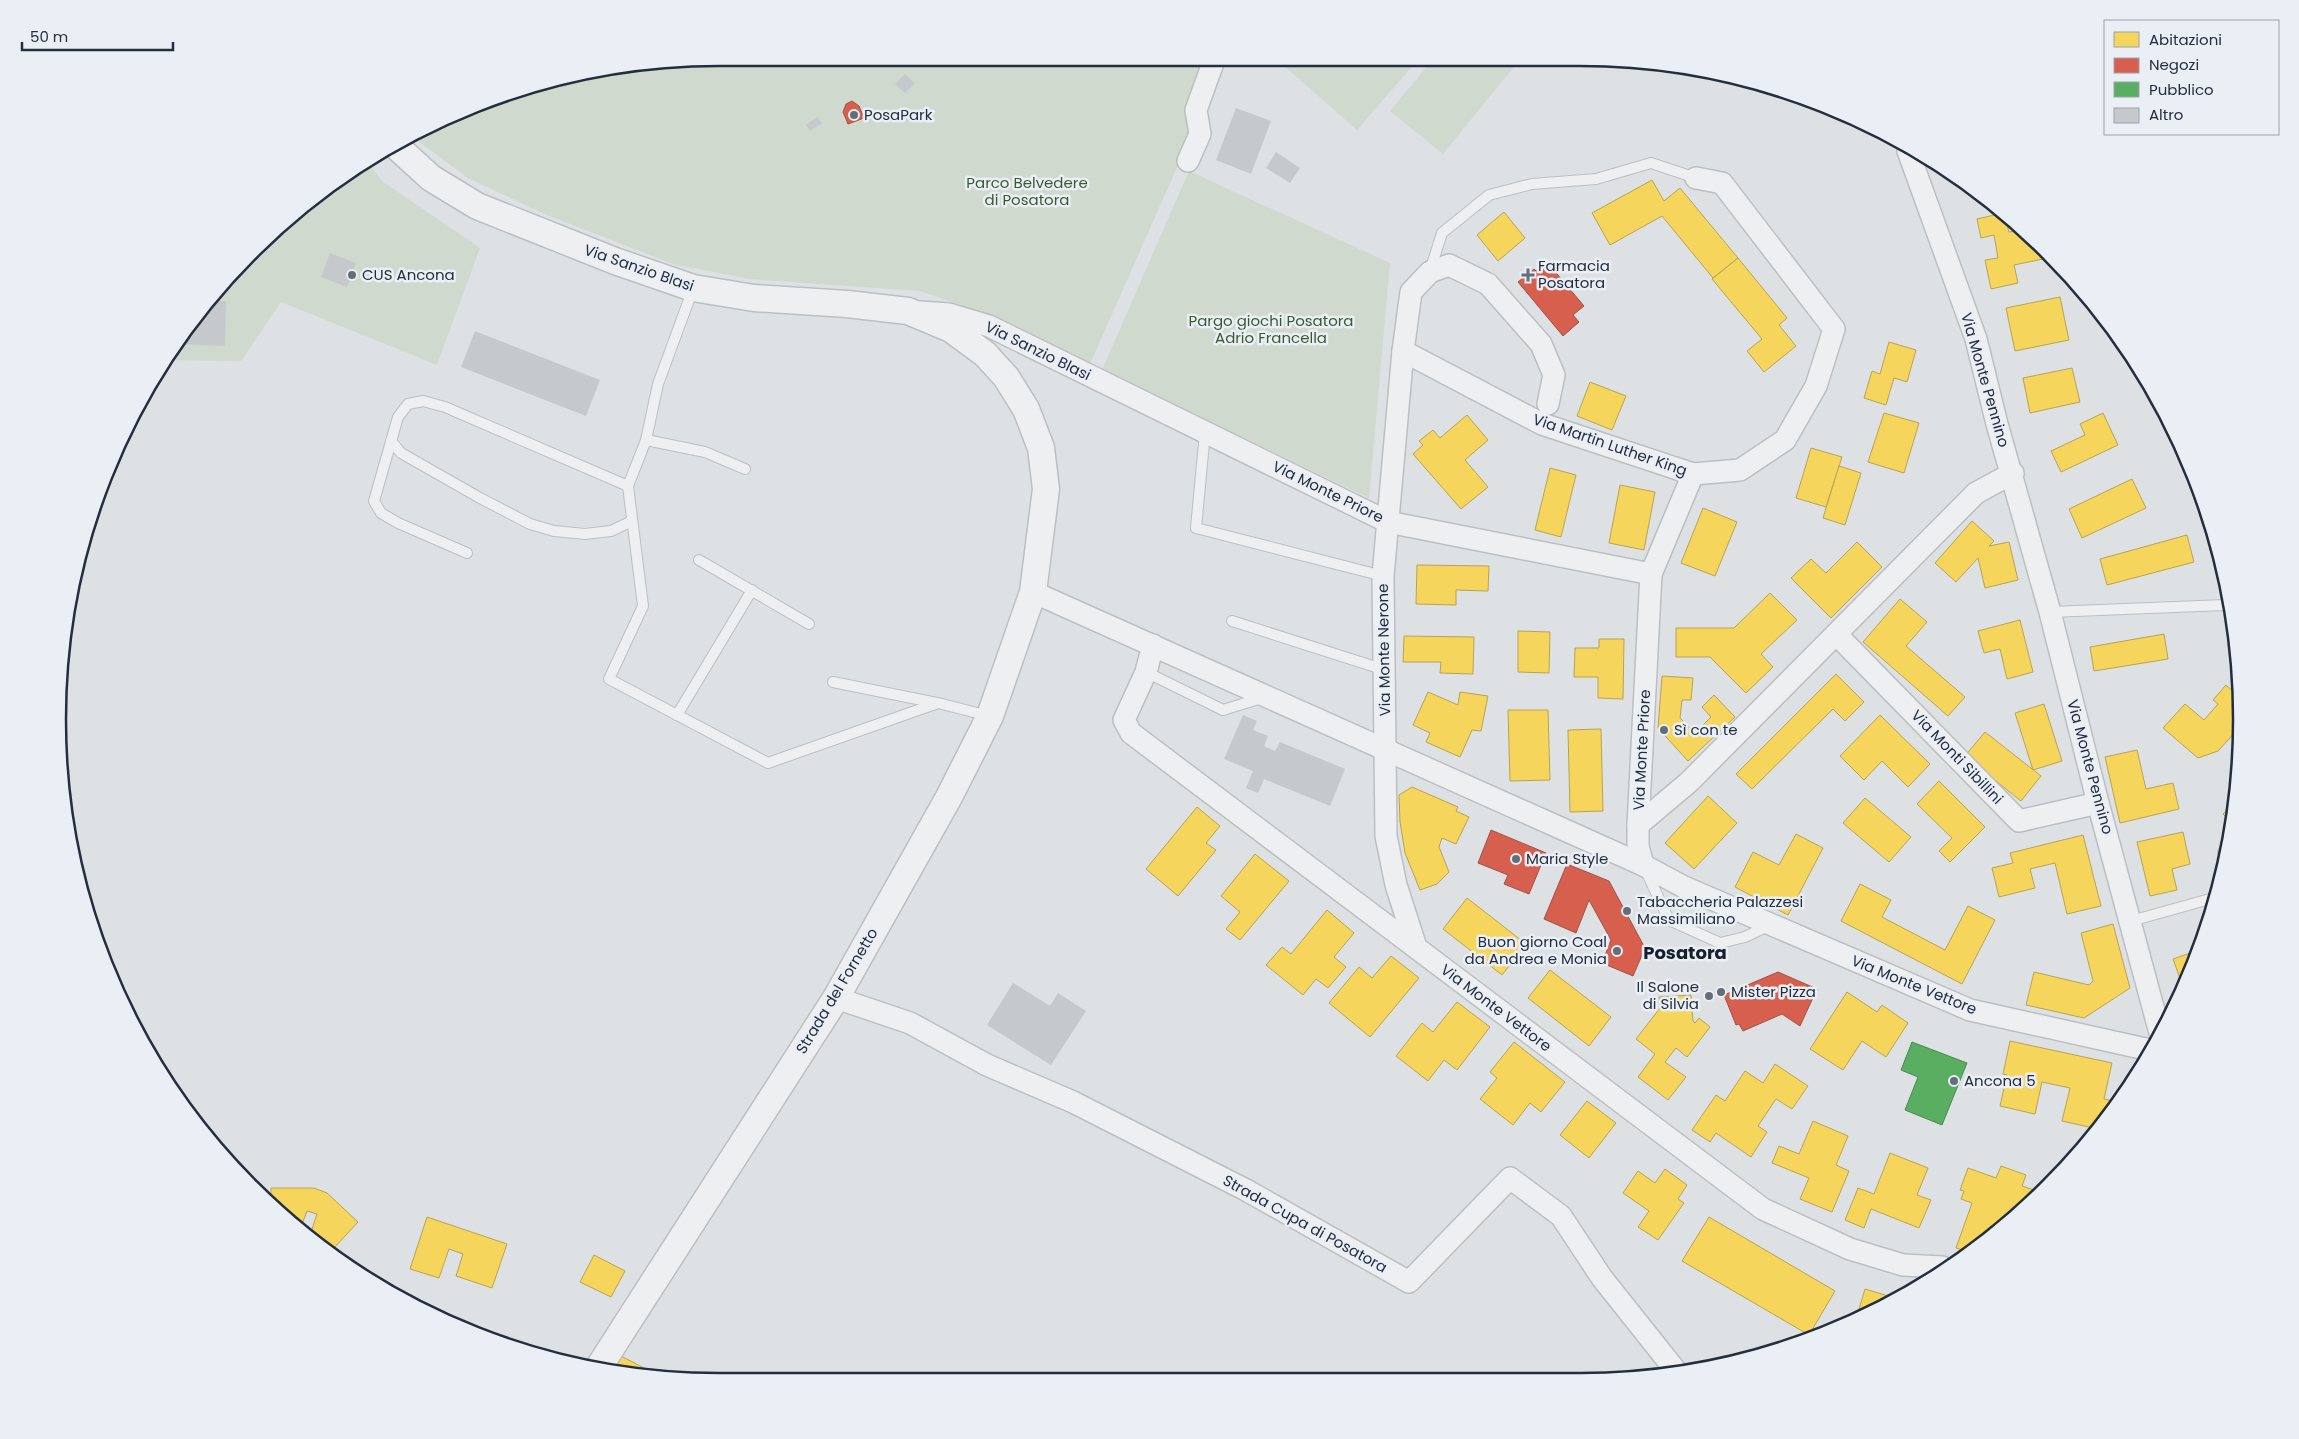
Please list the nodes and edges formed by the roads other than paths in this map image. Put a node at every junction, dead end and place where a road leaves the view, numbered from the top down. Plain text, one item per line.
1 (1212, 66) edge
2 (400, 150) edge
3 (1910, 156) edge
4 (1188, 161) dead end
5 (1696, 178) joint
6 (1430, 272) junction
7 (693, 288) junction
8 (908, 311) junction
9 (1403, 351) junction
10 (1108, 385) joint
11 (1548, 404) dead end
12 (1205, 432) junction
13 (646, 440) junction
14 (390, 441) junction
15 (745, 469) dead end
16 (1693, 474) junction
17 (2013, 474) junction
18 (628, 486) junction
19 (632, 520) junction
20 (1388, 522) junction
21 (467, 554) dead end
22 (699, 560) dead end
23 (1651, 574) junction
24 (1383, 576) junction
25 (752, 590) junction
26 (1033, 592) junction
27 (2222, 605) edge
28 (2050, 612) junction
29 (1232, 621) dead end
30 (809, 624) dead end
31 (1837, 635) junction
32 (1153, 645) junction
33 (1385, 670) junction
34 (1146, 672) junction
35 (833, 682) dead end
36 (1268, 696) junction
37 (938, 703) junction
38 (677, 715) junction
39 (990, 716) junction
40 (1385, 749) junction
41 (2098, 803) junction
42 (1638, 825) junction
43 (1643, 865) junction
44 (2207, 900) edge
45 (2131, 921) junction
46 (1771, 925) junction
47 (1416, 947) junction
48 (836, 998) junction
49 (2157, 1023) edge
50 (2143, 1049) edge
51 (1936, 1267) edge
52 (602, 1362) edge
53 (1672, 1366) edge

1 - 4 street
2 - 7 street, Via Sanzio Blasi
3 - 17 street, Via Monte Pennino
5 - 6 lane
5 - 16 street, Via Martin Luther King
6 - 9 street
6 - 11 street, Via Martin Luther King
7 - 8 street, Via Sanzio Blasi
7 - 13 lane
8 - 10 street, Via Sanzio Blasi
8 - 26 street, Via Sanzio Blasi
9 - 16 street, Via Martin Luther King
9 - 20 street, Via Monte Nerone
10 - 12 street, Via Monte Priore
12 - 20 street, Via Monte Priore
12 - 24 lane
13 - 15 lane
13 - 18 lane
14 - 18 lane
14 - 19 lane
14 - 21 lane
16 - 23 street, Via Monte Priore
17 - 28 street, Via Monte Pennino
17 - 31 street
18 - 19 lane
19 - 38 lane
20 - 23 street, Via Monte Priore
20 - 24 street, Via Monte Nerone
22 - 25 lane
23 - 42 street, Via Monte Priore
24 - 33 street, Via Monte Nerone
25 - 30 lane
25 - 38 lane
26 - 32 street, Via Monte Vettore
26 - 39 street, Strada del Fornetto
27 - 28 lane
28 - 41 street, Via Monte Pennino
29 - 33 lane
31 - 41 street, Via Monti Sibillini
31 - 42 street
32 - 34 street, Via Monte Vettore
32 - 36 street, Via Monte Vettore
33 - 40 street, Via Monte Nerone
34 - 36 lane
34 - 47 street, Via Monte Vettore
35 - 37 lane
36 - 40 street, Via Monte Vettore
37 - 38 lane
37 - 39 lane
39 - 48 street, Strada del Fornetto
40 - 43 street, Via Monte Vettore
40 - 47 street, Via Monte Nerone
41 - 45 street, Via Monte Pennino
42 - 43 street, Via Monte Priore
43 - 46 street, Via Monte Vettore
43 - 46 lane
44 - 45 lane
45 - 49 street, Via Monte Pennino
46 - 50 street, Via Monte Vettore
47 - 51 street, Via Monte Vettore
48 - 52 street, Strada del Fornetto
48 - 53 street, Strada Cupa di Posatora

